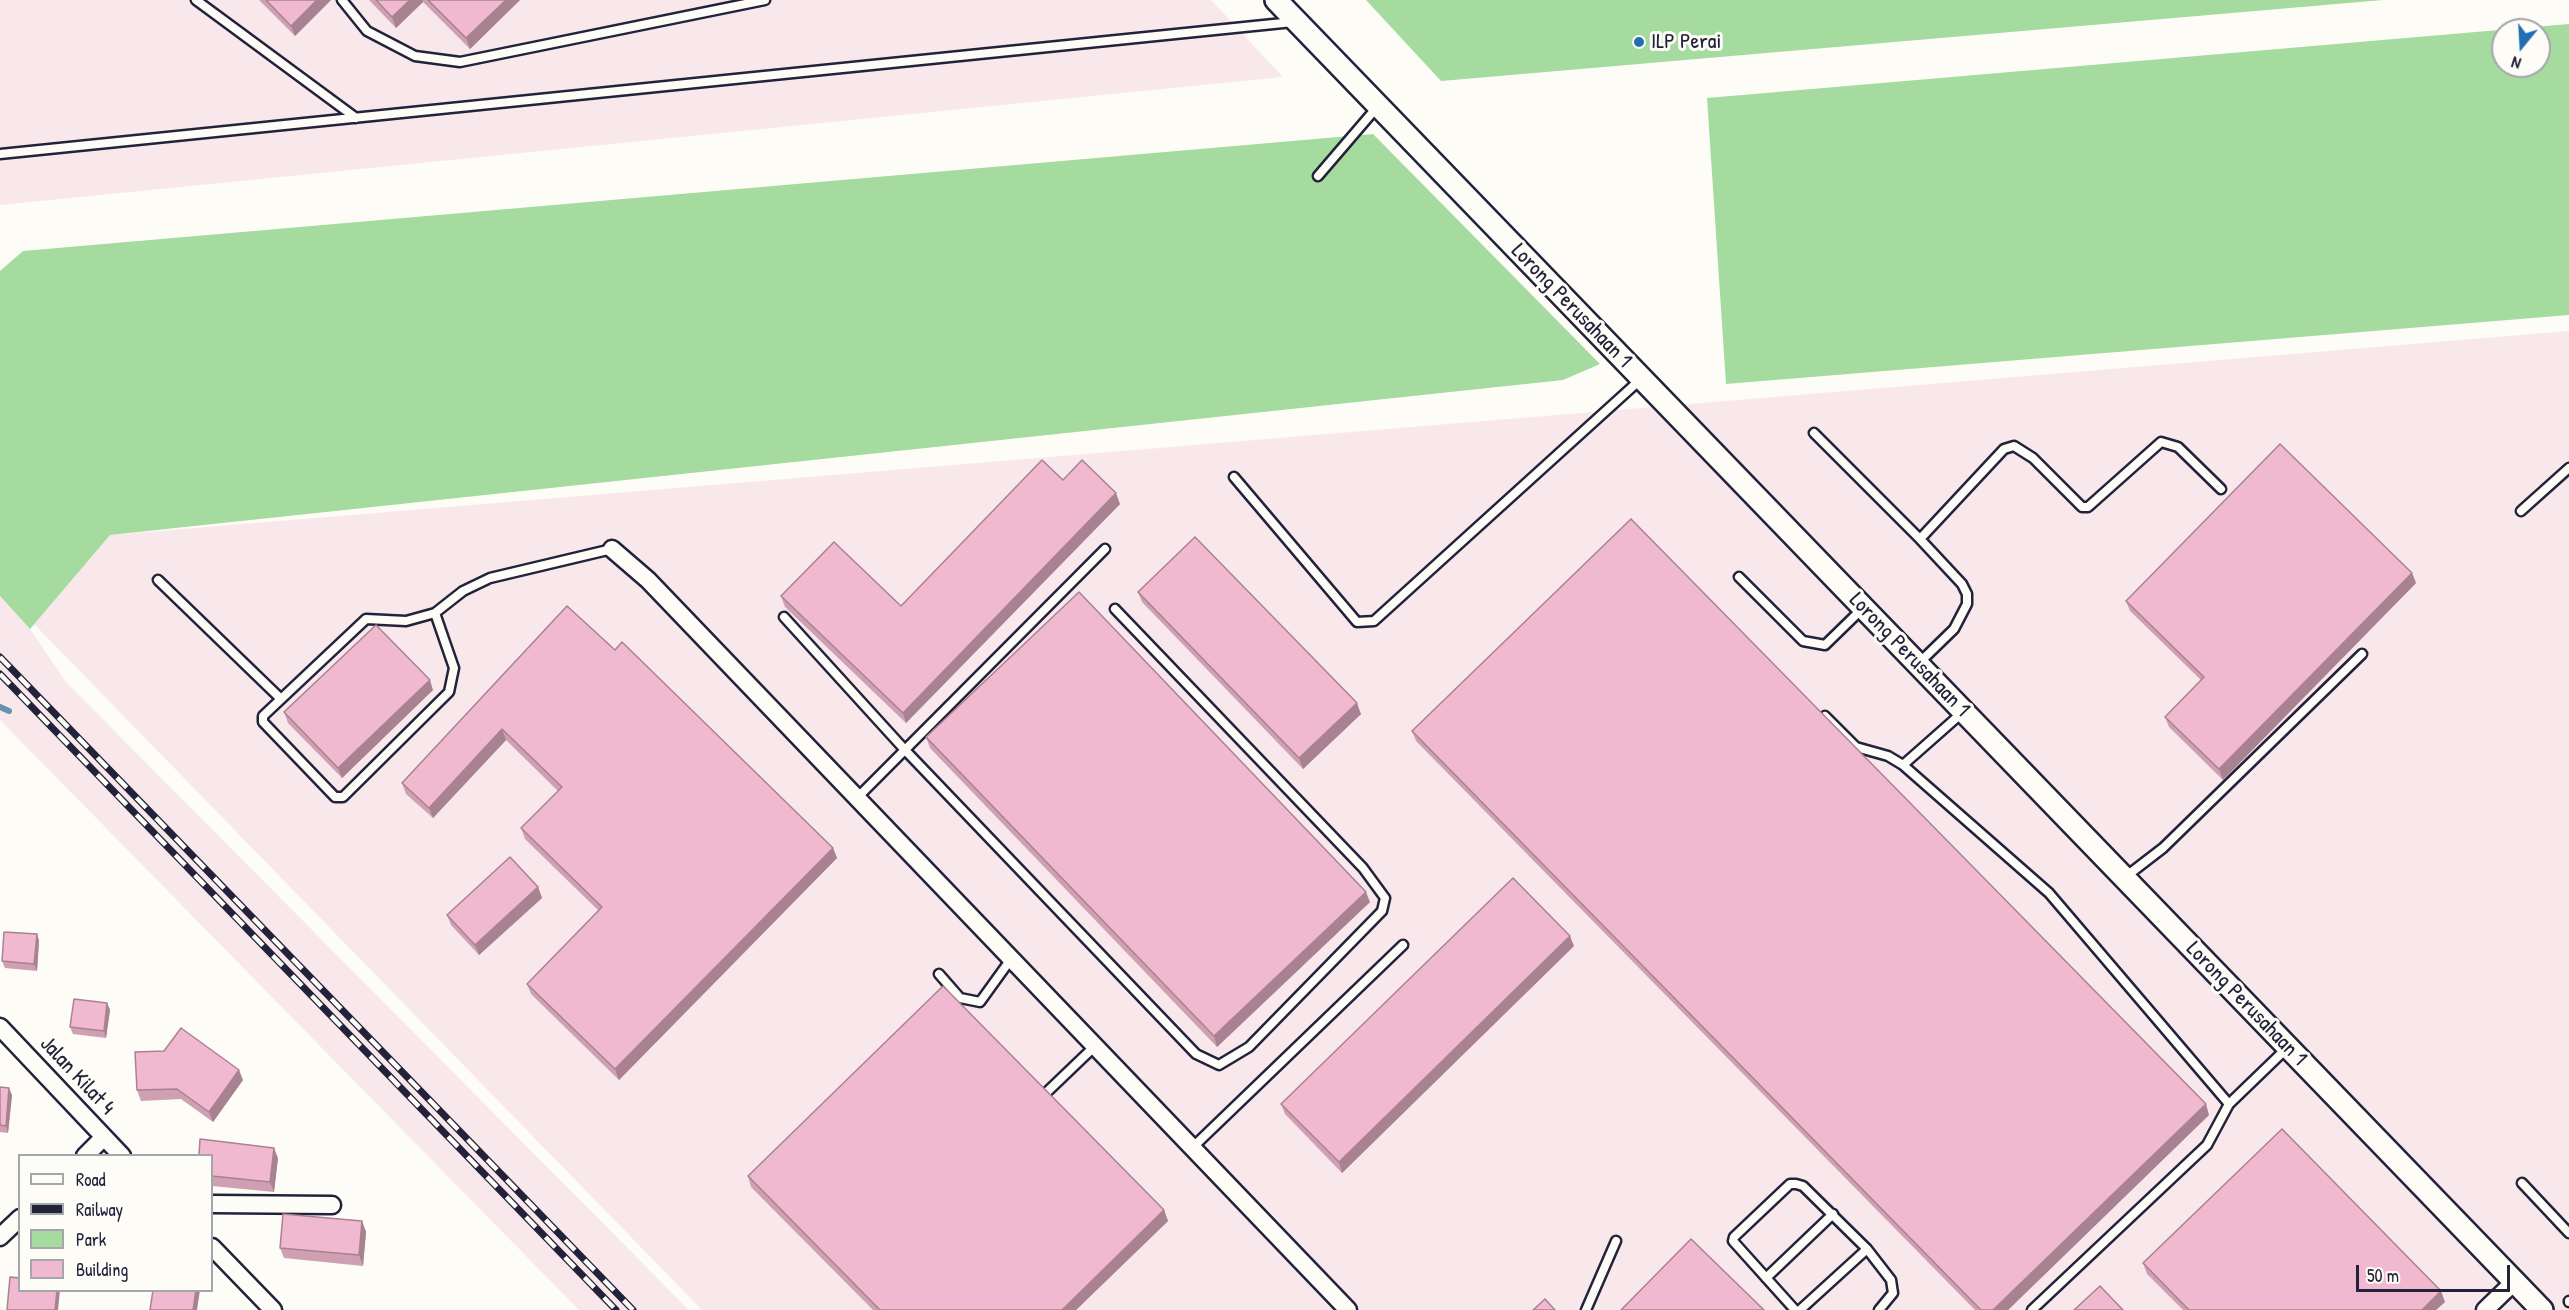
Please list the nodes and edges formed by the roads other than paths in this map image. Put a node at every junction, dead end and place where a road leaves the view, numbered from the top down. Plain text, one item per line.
1 (196, 0) edge
2 (342, 0) edge
3 (765, 0) edge
4 (1276, 0) edge
5 (1297, 22) junction
6 (1378, 106) junction
7 (356, 118) junction
8 (0, 154) edge
9 (1318, 176) dead end
10 (1641, 379) junction
11 (1814, 433) dead end
12 (2569, 468) edge
13 (1234, 477) dead end
14 (2221, 489) dead end
15 (2521, 511) dead end
16 (1920, 539) junction
17 (612, 549) joint
18 (1105, 549) dead end
19 (1739, 577) dead end
20 (158, 580) dead end
21 (1863, 608) junction
22 (1114, 609) dead end
23 (435, 613) junction
24 (784, 617) edge
25 (2362, 654) dead end
26 (1918, 664) junction
27 (280, 698) junction
28 (1963, 711) junction
29 (1826, 716) edge
30 (905, 750) junction
31 (1903, 765) junction
32 (857, 798) junction
33 (2124, 878) junction
34 (1403, 945) dead end
35 (1011, 959) junction
36 (939, 974) dead end
37 (0, 1027) edge
38 (1095, 1046) junction
39 (2288, 1047) junction
40 (1048, 1091) edge
41 (2229, 1104) junction
42 (104, 1137) junction
43 (1192, 1148) junction
44 (86, 1154) edge
45 (121, 1154) edge
46 (2522, 1183) dead end
47 (213, 1204) edge
48 (332, 1205) dead end
49 (1833, 1214) junction
50 (18, 1220) edge
51 (2569, 1233) edge
52 (0, 1237) edge
53 (1616, 1241) dead end
54 (213, 1248) edge
55 (1867, 1249) junction
56 (1766, 1278) junction
57 (2514, 1282) junction
58 (273, 1310) edge
59 (1348, 1310) edge
60 (1586, 1310) edge
61 (1795, 1310) edge
62 (1800, 1310) edge
63 (1879, 1310) edge
64 (2032, 1310) edge
65 (2485, 1310) edge
66 (2542, 1310) edge

1 - 7 lane
2 - 3 lane
4 - 5 street, Lorong Perusahaan 1
5 - 6 street, Lorong Perusahaan 1
5 - 7 lane
6 - 9 lane
6 - 10 street, Lorong Perusahaan 1
7 - 8 lane
10 - 13 lane
10 - 21 street, Lorong Perusahaan 1
11 - 16 lane
12 - 15 lane
14 - 16 lane
16 - 26 lane
17 - 23 lane
17 - 32 street
18 - 30 lane
19 - 21 lane
20 - 27 lane
21 - 26 street, Lorong Perusahaan 1
22 - 30 lane
23 - 27 lane
23 - 27 lane
24 - 30 lane
25 - 33 lane
26 - 28 street, Lorong Perusahaan 1
28 - 31 lane
28 - 33 street, Lorong Perusahaan 1
29 - 31 lane
30 - 32 lane
31 - 41 lane
32 - 35 street
33 - 39 street, Lorong Perusahaan 1
34 - 43 lane
35 - 36 lane
35 - 38 street
37 - 42 street, Jalan Kilat 4
38 - 40 lane
38 - 43 street
39 - 41 lane
39 - 57 street, Lorong Perusahaan 1
41 - 64 lane
42 - 44 street
42 - 45 street, Jalan Kilat 4
43 - 59 street
46 - 51 lane
47 - 48 street
49 - 55 lane
49 - 56 lane
49 - 56 lane
50 - 52 street
53 - 60 lane
54 - 58 street
55 - 62 lane
55 - 63 lane
56 - 61 lane
57 - 65 street
57 - 66 street, Lorong Perusahaan 1

